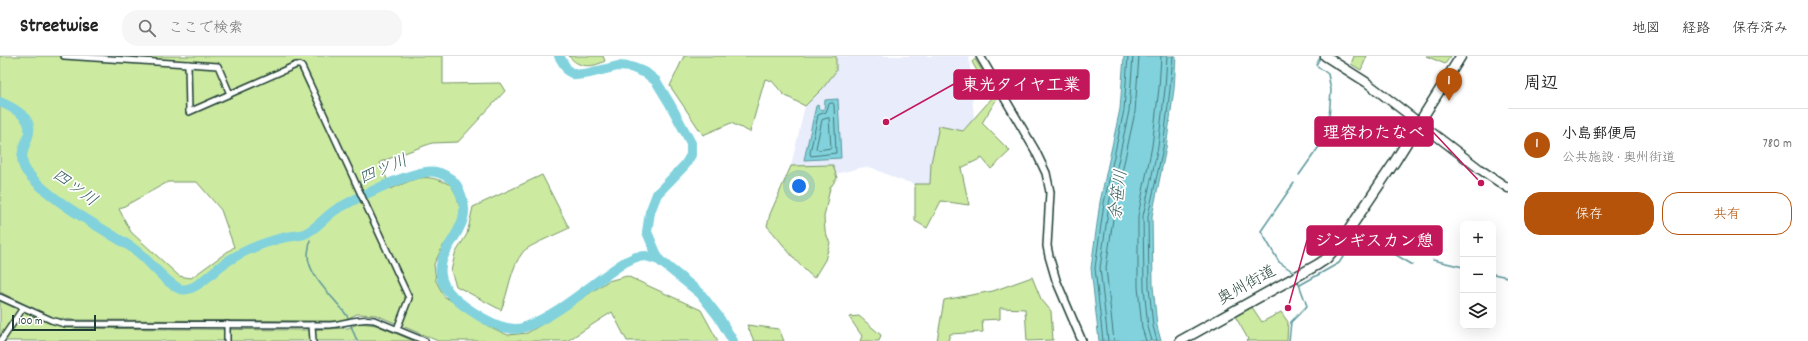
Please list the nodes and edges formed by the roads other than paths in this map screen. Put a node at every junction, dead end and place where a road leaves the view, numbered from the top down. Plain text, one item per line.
1 (64, 56) edge
2 (980, 56) edge
3 (1325, 56) edge
4 (1461, 56) edge
5 (188, 64) junction
6 (230, 94) junction
7 (1420, 122) junction
8 (1508, 188) edge
9 (0, 297) edge
10 (23, 308) junction
11 (227, 324) junction
12 (312, 325) junction
13 (397, 329) junction
14 (1, 341) edge
15 (227, 341) edge
16 (312, 341) edge
17 (425, 341) edge
18 (1082, 341) edge
19 (1180, 341) edge

1 - 5 street
2 - 18 street
3 - 7 main road
4 - 7 highway, 奥州街道
5 - 6 street
5 - 6 street
6 - 13 street
7 - 8 main road
7 - 19 highway, 奥州街道
9 - 10 street
10 - 11 street
10 - 14 street
11 - 12 street
11 - 15 street
12 - 13 street
12 - 16 street
13 - 17 street

